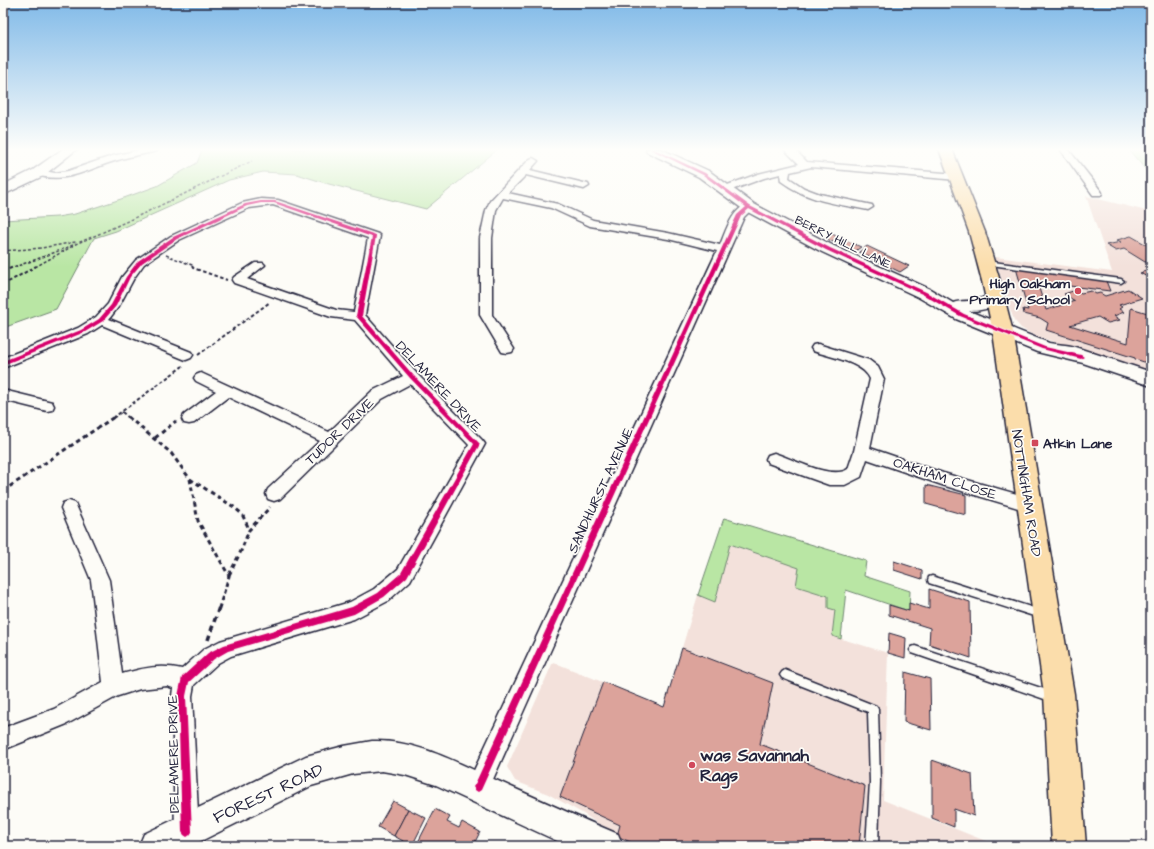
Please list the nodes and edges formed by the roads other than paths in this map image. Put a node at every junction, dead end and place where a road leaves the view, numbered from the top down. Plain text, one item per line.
1 (506, 189) edge
2 (726, 189) edge
3 (798, 189) edge
4 (961, 189) edge
5 (1093, 189) edge
6 (1097, 194) dead end
7 (500, 195) junction
8 (868, 206) dead end
9 (749, 207) junction
10 (724, 249) junction
11 (986, 263) junction
12 (260, 265) dead end
13 (1121, 281) dead end
14 (924, 293) junction
15 (995, 300) junction
16 (960, 306) junction
17 (359, 316) junction
18 (101, 320) junction
19 (1002, 328) junction
20 (818, 348) dead end
21 (507, 349) dead end
22 (189, 359) road end
23 (3, 363) edge
24 (412, 377) junction
25 (202, 378) dead end
26 (1151, 379) edge
27 (227, 390) junction
28 (3, 395) edge
29 (47, 406) dead end
30 (189, 419) road end
31 (330, 439) junction
32 (862, 451) junction
33 (774, 459) dead end
34 (274, 494) road end
35 (1028, 504) junction
36 (70, 508) dead end
37 (932, 580) dead end
38 (1046, 616) junction
39 (915, 650) dead end
40 (785, 675) dead end
41 (185, 680) junction
42 (114, 687) junction
43 (1059, 699) junction
44 (3, 739) edge
45 (478, 787) junction
46 (187, 832) junction
47 (156, 846) edge
48 (606, 846) edge
49 (872, 846) edge
50 (1069, 846) edge

1 - 7 street
2 - 9 street, BERRY HILL LANE
3 - 8 street
4 - 11 highway, NOTTINGHAM ROAD
5 - 6 street
7 - 10 street
7 - 21 street
9 - 10 street, SANDHURST AVENUE
9 - 14 street, BERRY HILL LANE
10 - 45 street, SANDHURST AVENUE
11 - 13 lane
11 - 15 highway, NOTTINGHAM ROAD
12 - 17 street
14 - 16 street, BERRY HILL LANE
14 - 19 street, BERRY HILL LANE
15 - 16 street, BERRY HILL LANE
15 - 19 highway, NOTTINGHAM ROAD
16 - 19 street, BERRY HILL LANE
17 - 18 street
17 - 24 street, DELAMERE DRIVE
18 - 22 street
18 - 23 street
19 - 26 street
19 - 35 highway, NOTTINGHAM ROAD
20 - 32 street
24 - 31 street, TUDOR DRIVE
24 - 41 street, DELAMERE DRIVE
25 - 27 street
27 - 30 street
27 - 31 street
28 - 29 street
31 - 34 street, TUDOR DRIVE
32 - 33 street
32 - 35 street, OAKHAM CLOSE
35 - 38 highway, NOTTINGHAM ROAD
36 - 42 street
37 - 38 lane
38 - 43 highway, NOTTINGHAM ROAD
39 - 43 lane
40 - 49 lane
41 - 42 street
41 - 46 street, DELAMERE DRIVE
42 - 44 street
43 - 50 highway, NOTTINGHAM ROAD
45 - 46 street, FOREST ROAD
45 - 48 street, FOREST ROAD
46 - 47 street, FOREST ROAD

